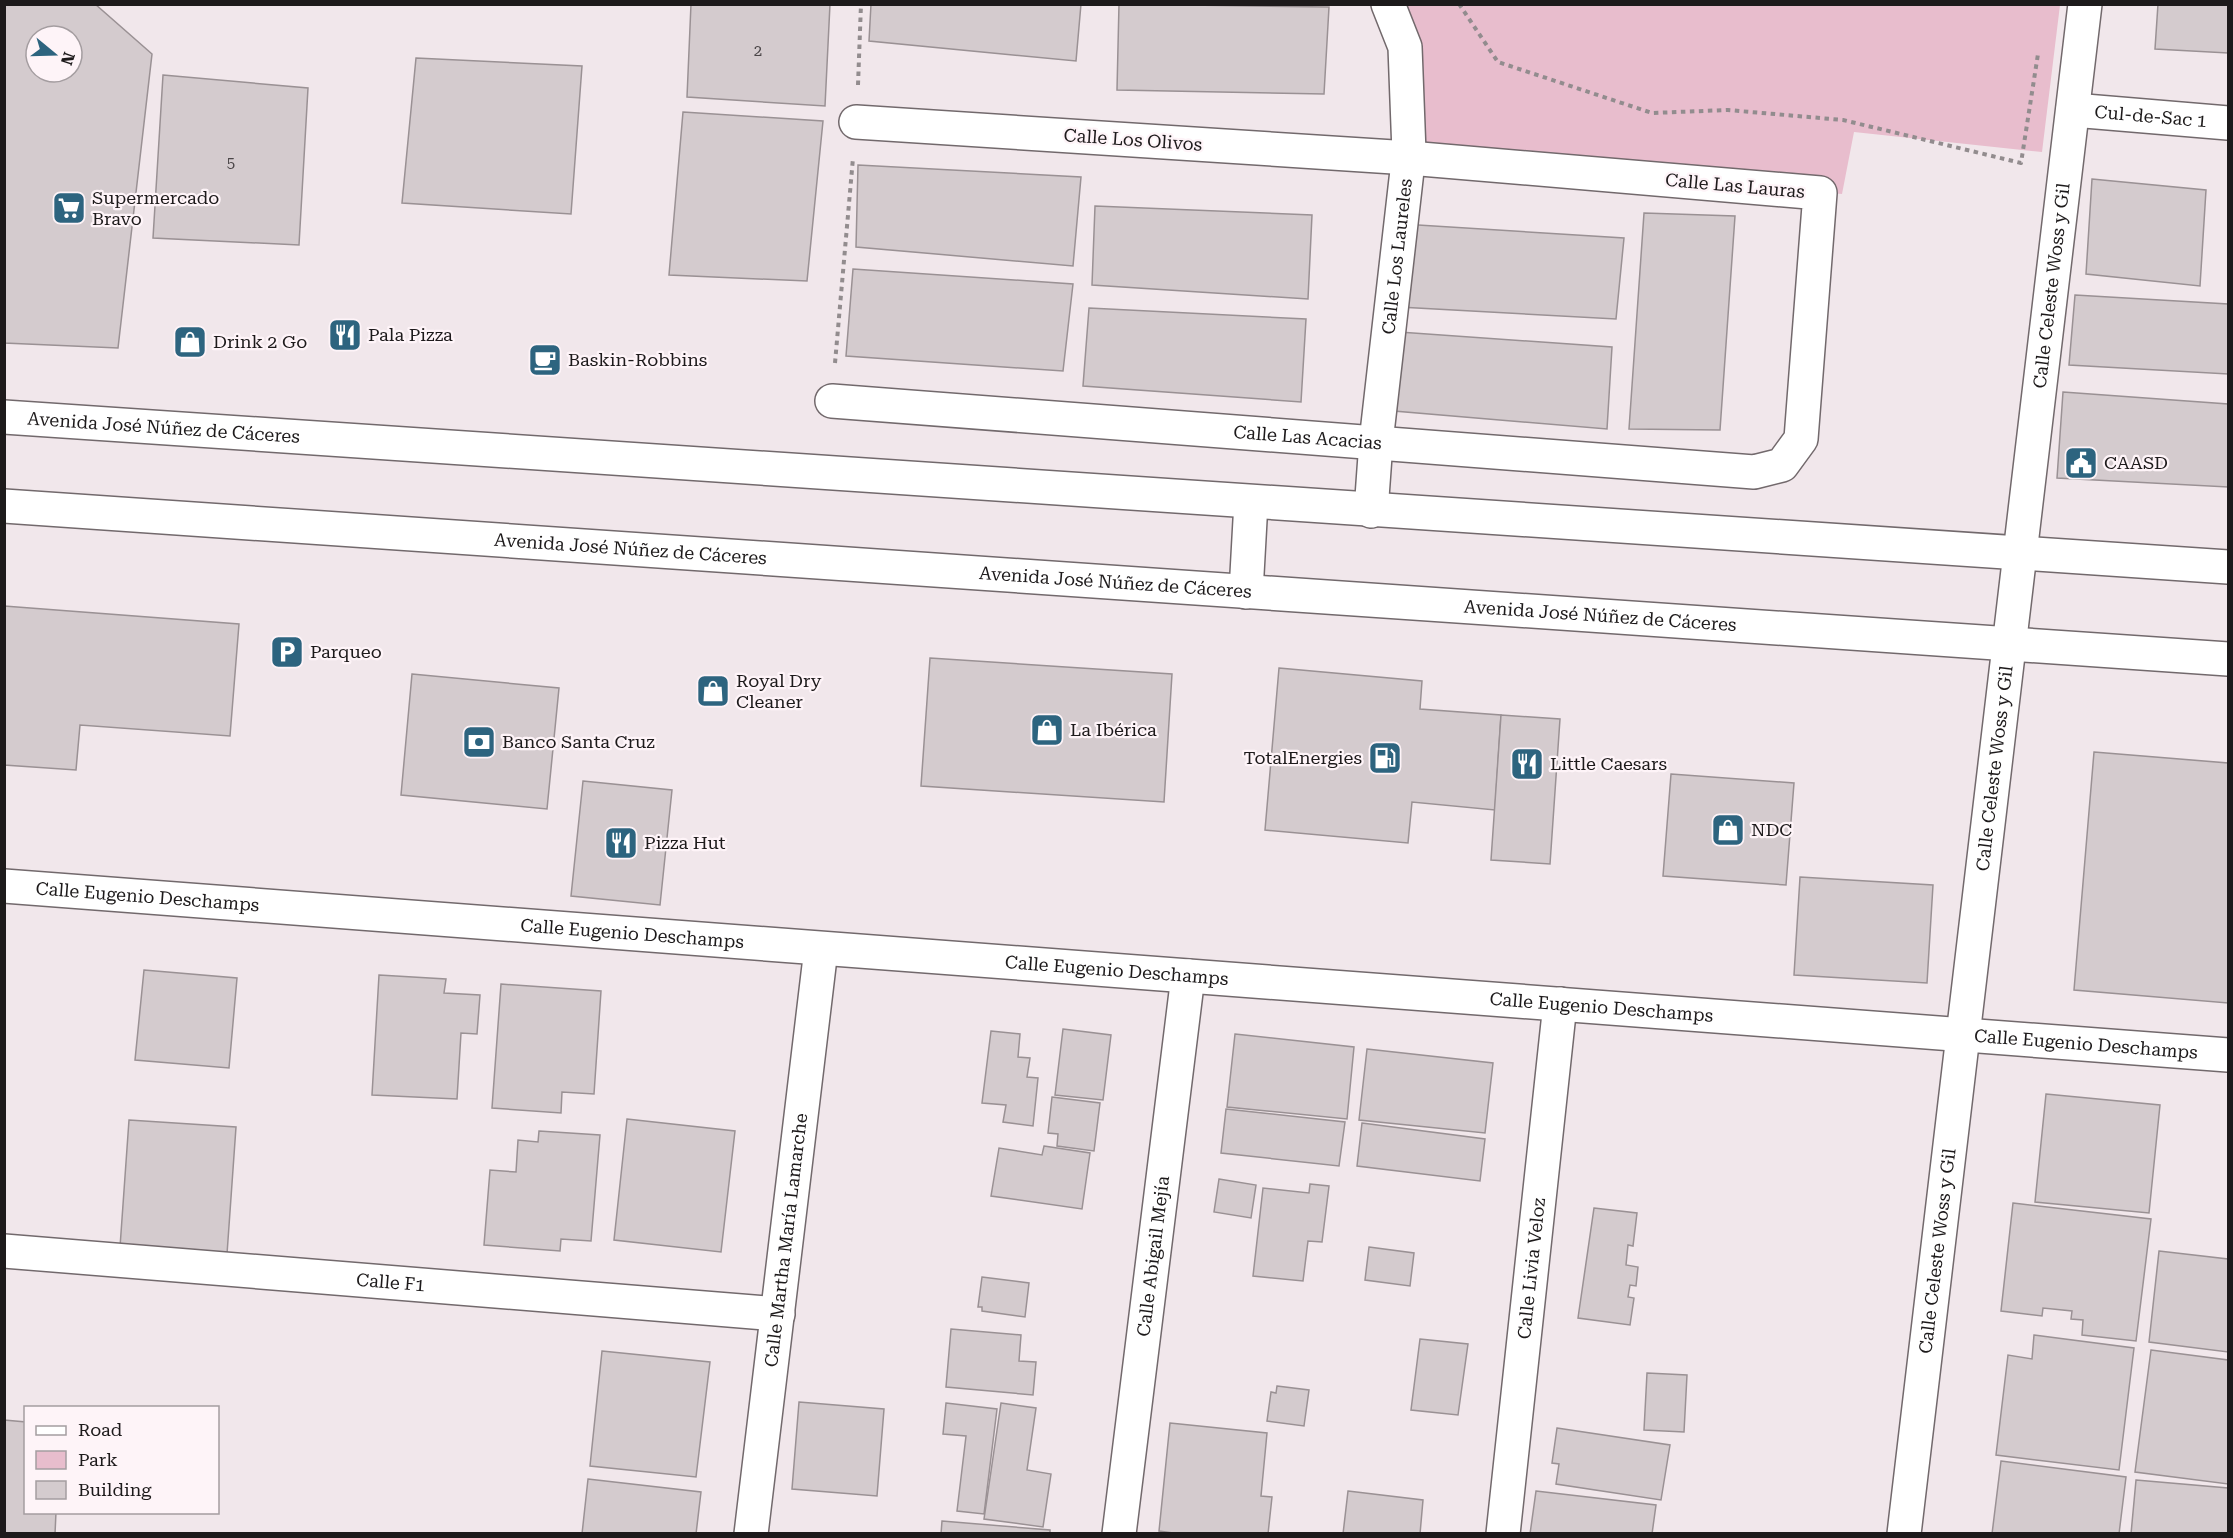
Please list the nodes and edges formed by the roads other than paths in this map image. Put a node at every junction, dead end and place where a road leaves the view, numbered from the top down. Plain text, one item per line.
1 (1389, 4) edge
2 (2085, 4) edge
3 (2073, 110) junction
4 (856, 122) road end
5 (2229, 123) edge
6 (1409, 158) junction
7 (832, 401) road end
8 (4, 417) edge
9 (1376, 442) junction
10 (1782, 465) joint
11 (1251, 502) junction
12 (4, 506) edge
13 (1371, 511) junction
14 (2020, 553) junction
15 (2229, 567) edge
16 (1246, 591) junction
17 (2009, 644) junction
18 (2229, 659) edge
19 (4, 886) edge
20 (821, 949) junction
21 (1188, 976) junction
22 (1560, 1004) junction
23 (1963, 1035) junction
24 (2229, 1055) edge
25 (4, 1251) edge
26 (778, 1314) junction
27 (751, 1533) edge
28 (1119, 1533) edge
29 (1503, 1533) edge
30 (1904, 1533) edge

1 - 6 street, Calle Los Laureles
2 - 3 street, Calle Celeste Woss y Gil
3 - 5 street, Cul-de-Sac 1
3 - 14 street, Calle Celeste Woss y Gil
4 - 6 street, Calle Los Olivos
6 - 9 street, Calle Los Laureles
6 - 10 street, Calle Las Lauras
7 - 9 street, Calle Las Acacias
8 - 11 street, Avenida José Núñez de Cáceres
9 - 10 street, Calle Las Acacias
9 - 13 street, Calle Los Laureles
11 - 13 street, Avenida José Núñez de Cáceres
11 - 16 street
12 - 16 street, Avenida José Núñez de Cáceres
13 - 14 street, Avenida José Núñez de Cáceres
14 - 15 street, Avenida José Núñez de Cáceres
14 - 17 street, Calle Celeste Woss y Gil
16 - 17 street, Avenida José Núñez de Cáceres
17 - 18 street, Avenida José Núñez de Cáceres
17 - 23 street, Calle Celeste Woss y Gil
19 - 20 street, Calle Eugenio Deschamps
20 - 21 street, Calle Eugenio Deschamps
20 - 26 street, Calle Martha María Lamarche
21 - 22 street, Calle Eugenio Deschamps
21 - 28 street, Calle Abigail Mejía
22 - 23 street, Calle Eugenio Deschamps
22 - 29 street, Calle Livia Veloz
23 - 24 street, Calle Eugenio Deschamps
23 - 30 street, Calle Celeste Woss y Gil
25 - 26 street, Calle F1
26 - 27 street, Calle Martha María Lamarche

